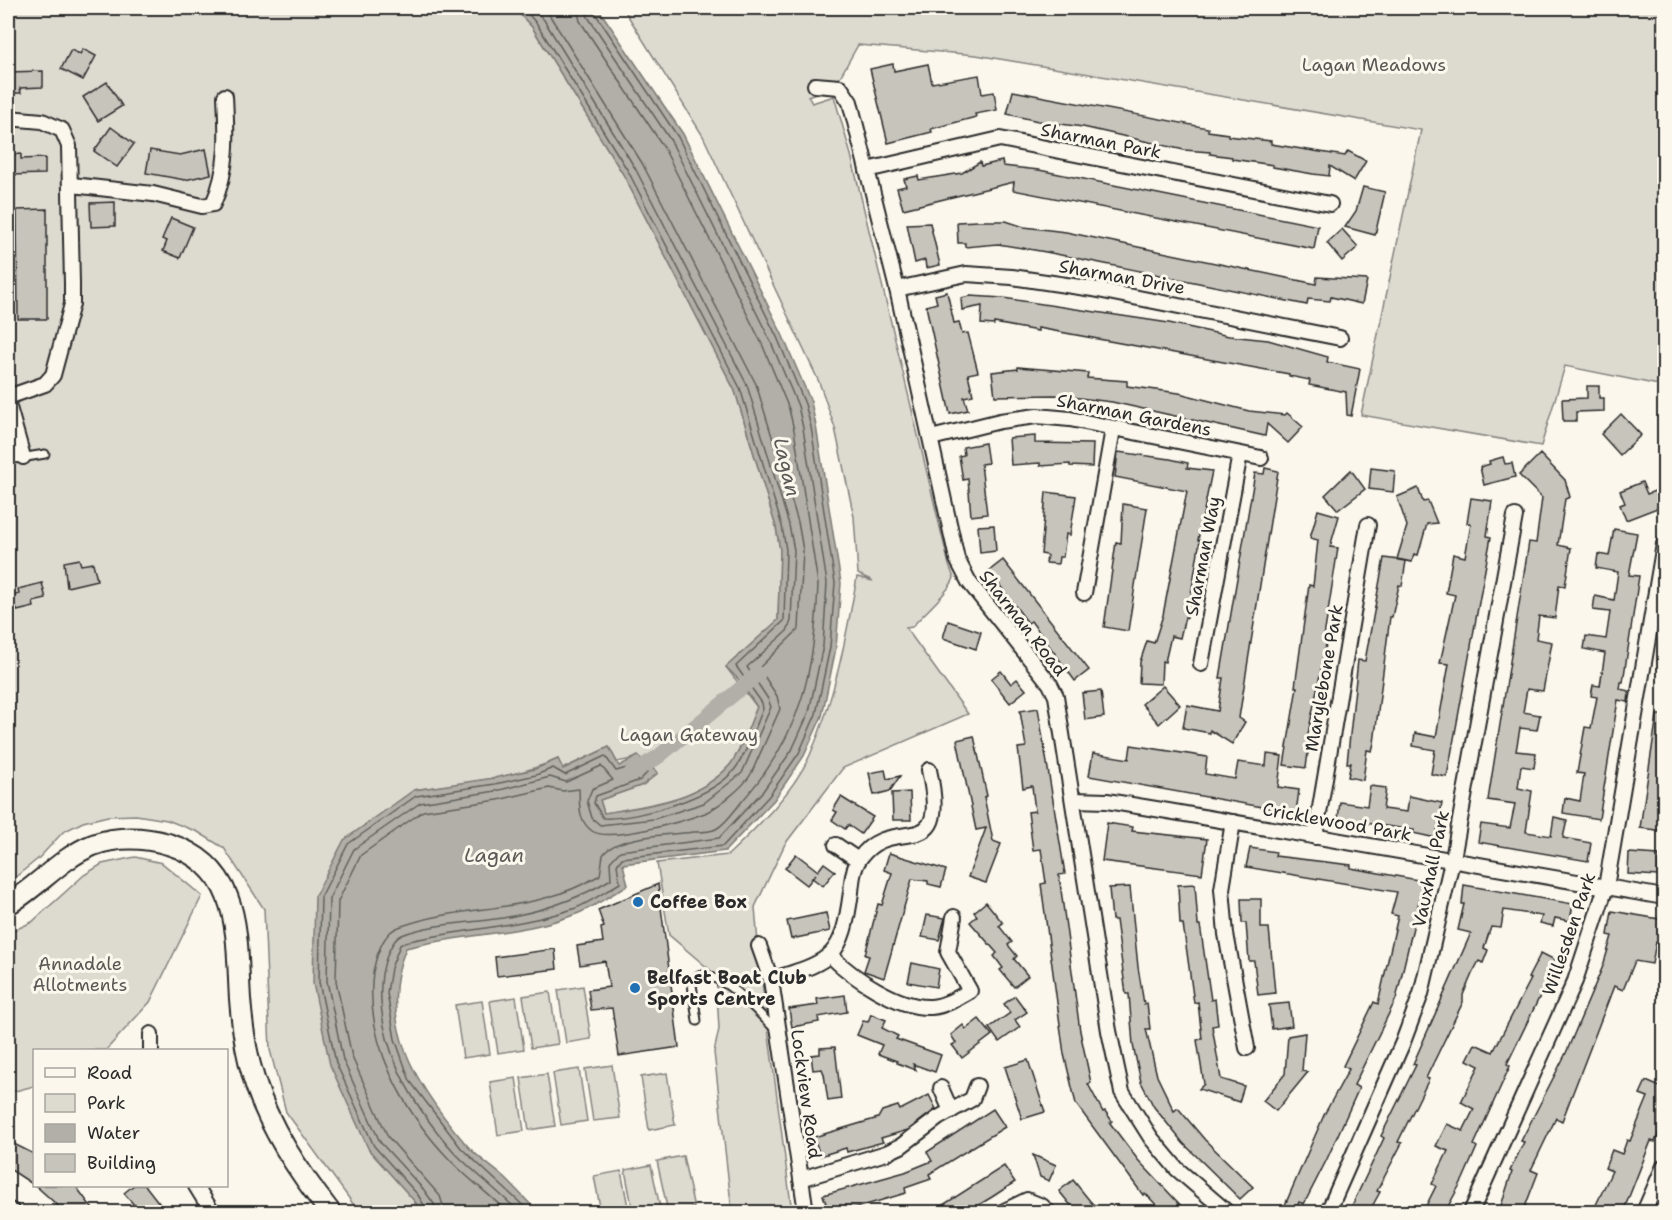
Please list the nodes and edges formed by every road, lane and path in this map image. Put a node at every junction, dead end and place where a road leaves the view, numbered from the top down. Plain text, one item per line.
1 (815, 85) dead end
2 (225, 96) dead end
3 (8, 118) edge
4 (867, 170) junction
5 (72, 185) junction
6 (1330, 204) dead end
7 (897, 289) junction
8 (1340, 338) dead end
9 (8, 397) edge
10 (8, 404) edge
11 (1113, 429) junction
12 (931, 438) junction
13 (45, 454) dead end
14 (1240, 454) junction
15 (23, 457) junction
16 (1260, 458) dead end
17 (8, 460) edge
18 (1515, 516) dead end
19 (1368, 525) dead end
20 (1665, 544) edge
21 (1084, 593) dead end
22 (1201, 664) dead end
23 (929, 770) dead end
24 (1074, 800) junction
25 (1233, 822) junction
26 (1315, 837) junction
27 (836, 845) dead end
28 (858, 860) junction
29 (1453, 860) junction
30 (1606, 887) junction
31 (1665, 897) edge
32 (8, 904) edge
33 (954, 916) dead end
34 (759, 946) dead end
35 (831, 956) junction
36 (771, 980) junction
37 (697, 1022) dead end
38 (779, 1033) junction
39 (151, 1034) dead end
40 (1247, 1048) dead end
41 (151, 1049) edge
42 (977, 1086) dead end
43 (942, 1088) dead end
44 (951, 1111) junction
45 (1665, 1166) edge
46 (801, 1179) junction
47 (197, 1187) edge
48 (8, 1209) edge
49 (13, 1212) edge
50 (212, 1212) edge
51 (330, 1212) edge
52 (806, 1212) edge
53 (1002, 1212) edge
54 (1048, 1212) edge
55 (1227, 1212) edge
56 (1328, 1212) edge
57 (1471, 1212) edge
58 (1644, 1212) edge

1 - 4 street, Sharman Road
2 - 5 street
3 - 5 street
4 - 6 street, Sharman Park
4 - 7 street, Sharman Road
5 - 9 street
7 - 8 street, Sharman Drive
7 - 12 street, Sharman Road
10 - 15 street
11 - 12 street, Sharman Gardens
11 - 14 street, Sharman Gardens
11 - 21 street
12 - 24 street, Sharman Road
13 - 15 lane
14 - 16 street, Sharman Gardens
14 - 22 street, Sharman Way
15 - 17 lane
18 - 29 street, Vauxhall Park
19 - 26 street, Marylebone Park
20 - 30 street, Willesden Park
23 - 28 street
24 - 25 street, Cricklewood Park
24 - 55 street, Sharman Road
25 - 26 street, Cricklewood Park
25 - 40 street
26 - 29 street, Cricklewood Park
27 - 28 street
28 - 35 street
29 - 30 street, Cricklewood Park
29 - 56 street, Vauxhall Park
30 - 31 street, Cricklewood Park
30 - 57 street, Willesden Park
32 - 51 street
33 - 35 street
34 - 36 street, Lockview Road
35 - 36 street
36 - 38 street, Lockview Road
37 - 38 lane
38 - 46 street, Lockview Road
39 - 41 street
42 - 44 street
43 - 44 street
44 - 46 street
45 - 58 street
46 - 52 street, Lockview Road
47 - 50 street
48 - 49 street
53 - 54 street

